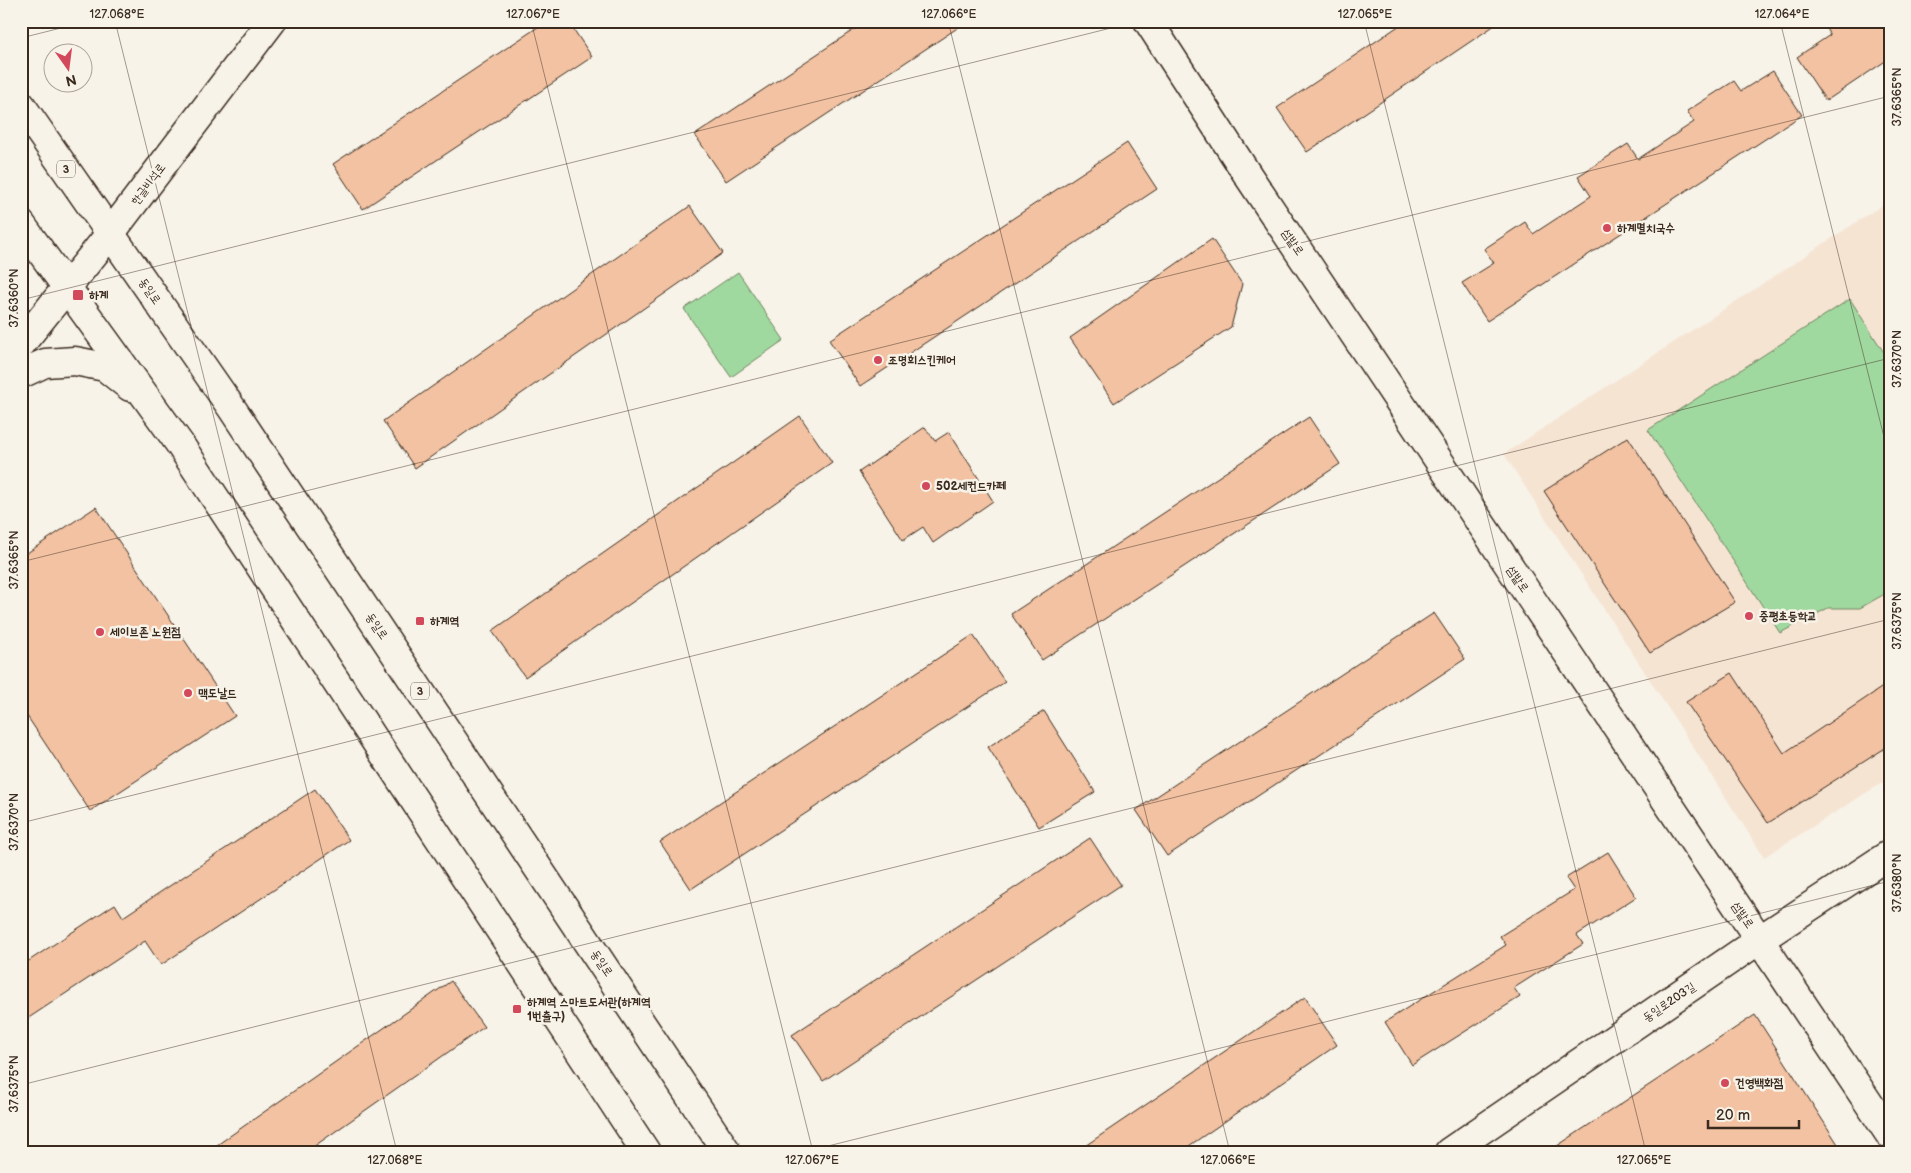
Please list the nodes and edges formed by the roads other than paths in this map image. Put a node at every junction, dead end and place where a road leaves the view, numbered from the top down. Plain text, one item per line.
1 (272, 21) edge
2 (1148, 21) edge
3 (21, 105) edge
4 (21, 224) edge
5 (110, 234) junction
6 (66, 288) junction
7 (21, 344) edge
8 (21, 374) edge
9 (152, 406) junction
10 (1890, 854) edge
11 (1759, 940) junction
12 (1890, 1135) edge
13 (646, 1152) edge
14 (727, 1152) edge
15 (1449, 1152) edge

1 - 5 main road, 한글비석로
2 - 11 main road, 섬밭로
3 - 5 main road, 동일로 / 3
4 - 6 main road
5 - 6 main road, 한글비석로
5 - 14 main road, 동일로 / 3
6 - 7 main road, 한글비석로
6 - 9 main road
8 - 9 main road
9 - 13 main road
10 - 11 main road, 동일로203길
11 - 12 main road, 섬밭로
11 - 15 main road, 동일로203길

